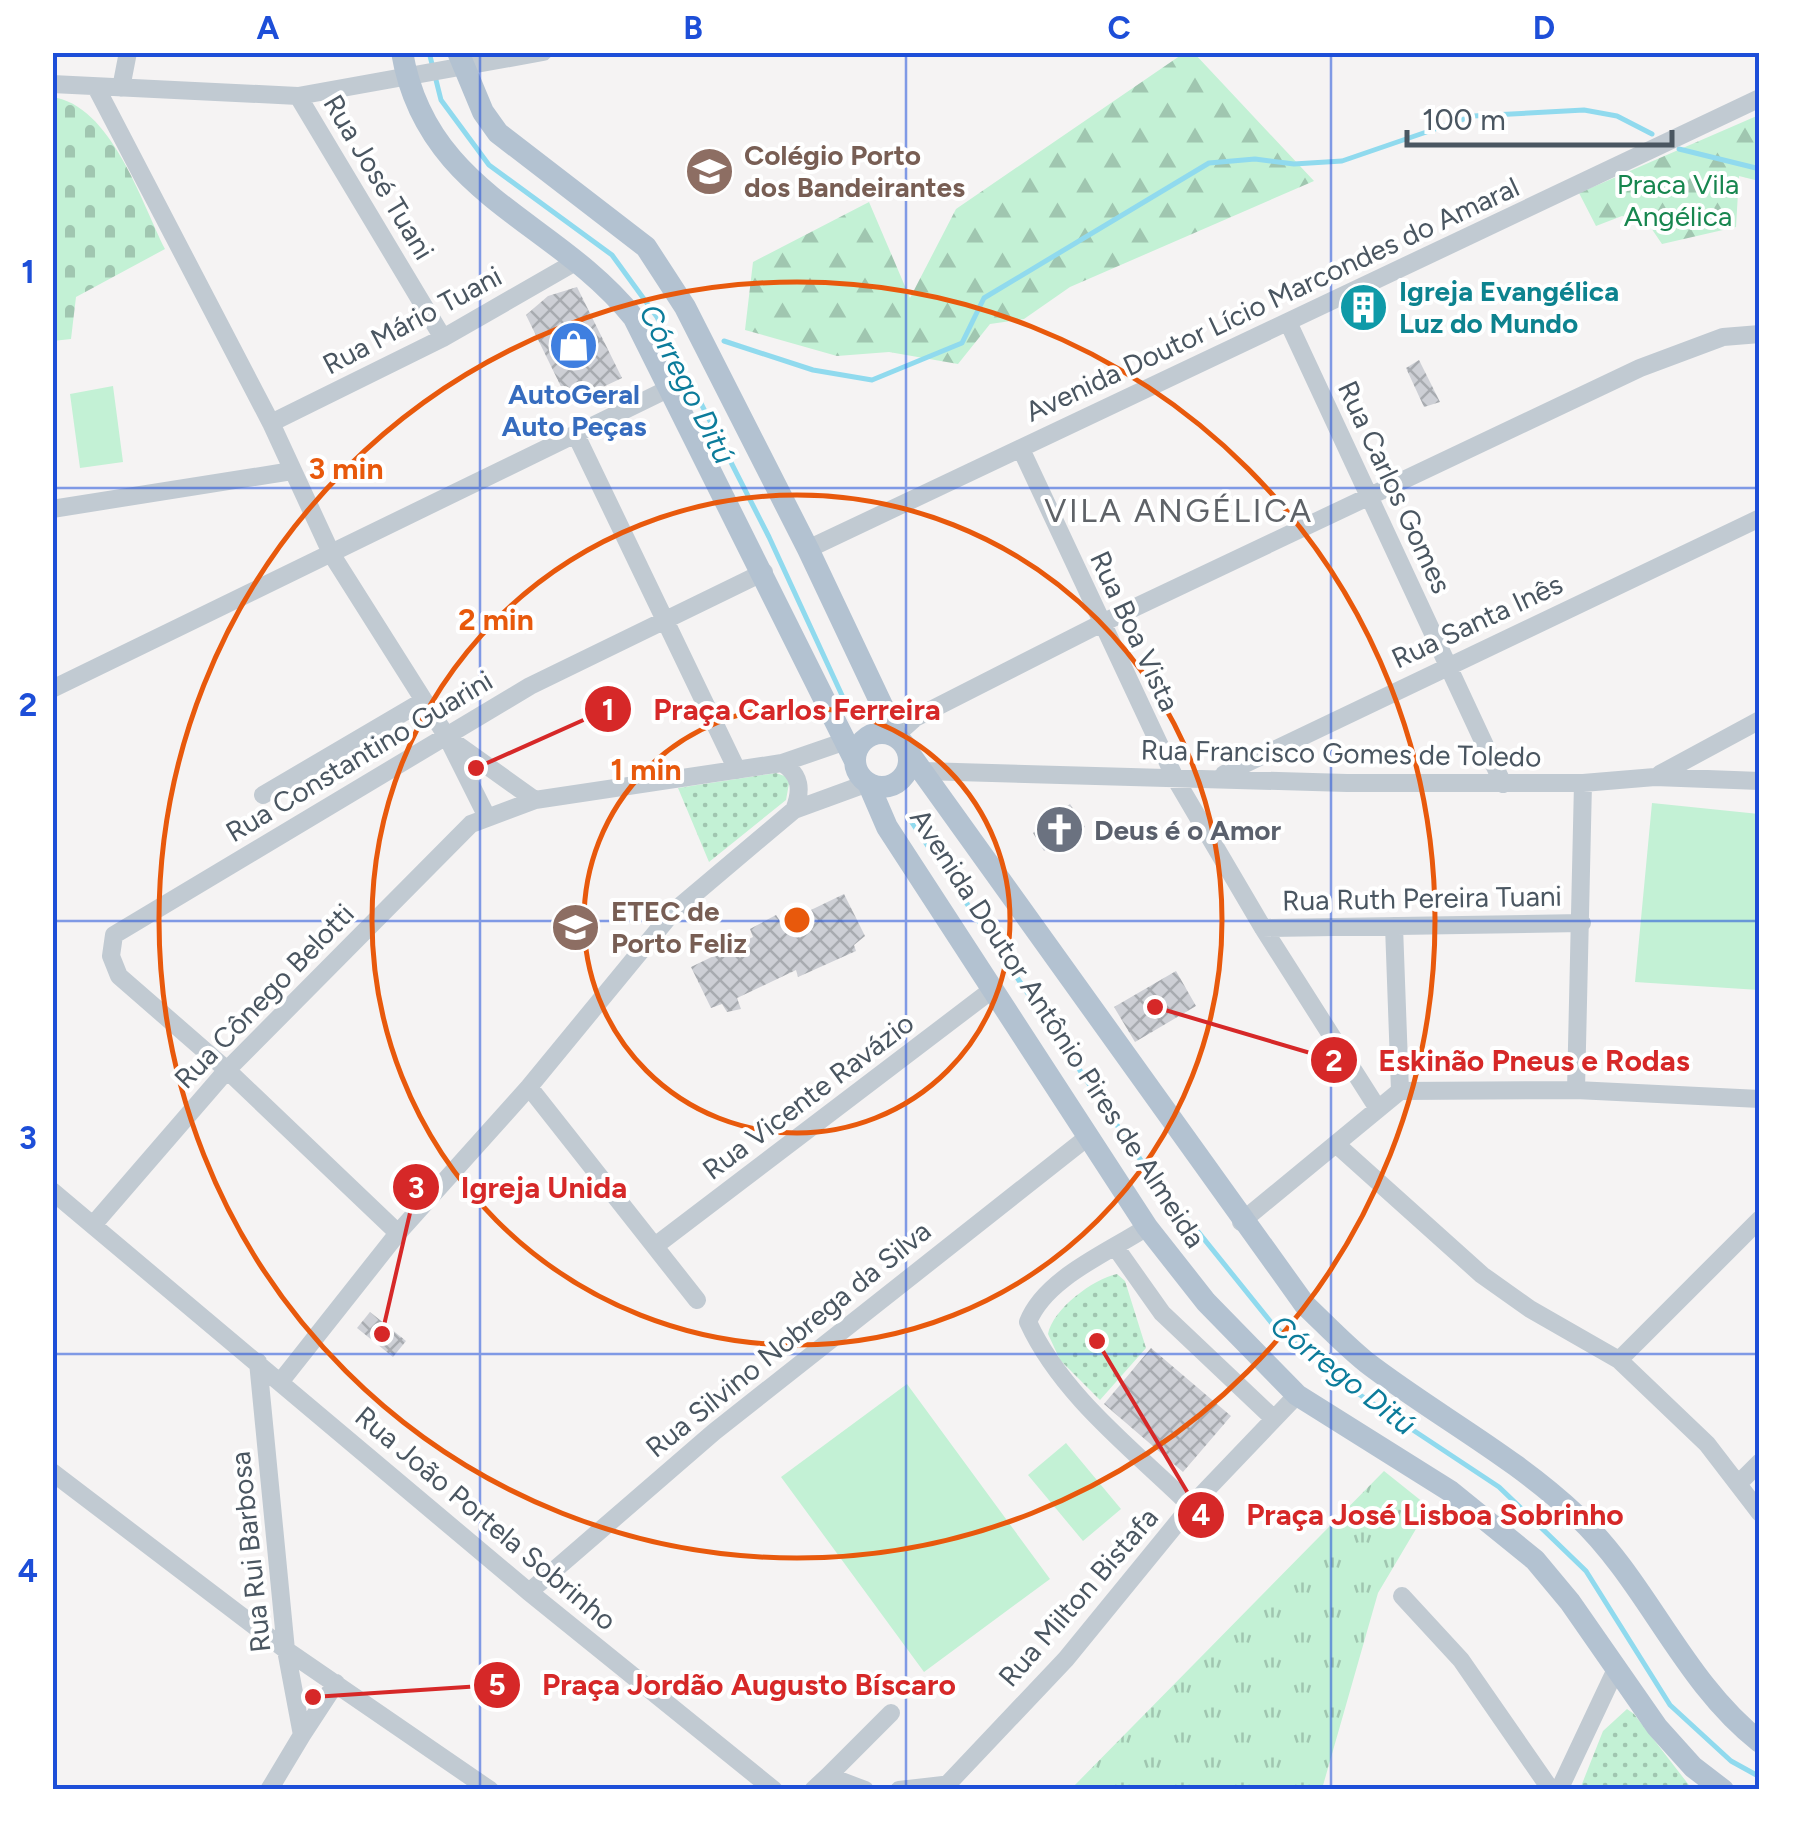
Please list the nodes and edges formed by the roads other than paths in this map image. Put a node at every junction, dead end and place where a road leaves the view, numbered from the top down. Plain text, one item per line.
1 (128, 52) edge
2 (402, 52) edge
3 (543, 52) edge
4 (457, 64) edge
5 (412, 77) junction
6 (52, 84) edge
7 (121, 88) junction
8 (97, 89) junction
9 (298, 96) junction
10 (1760, 98) edge
11 (577, 261) junction
12 (1288, 322) junction
13 (1760, 334) edge
14 (444, 338) junction
15 (670, 388) junction
16 (271, 423) junction
17 (576, 435) junction
18 (1020, 449) junction
19 (292, 471) junction
20 (1369, 496) junction
21 (52, 509) edge
22 (1760, 518) edge
23 (808, 549) junction
24 (332, 554) junction
25 (764, 572) junction
26 (664, 618) junction
27 (1100, 624) junction
28 (1448, 664) junction
29 (52, 689) edge
30 (423, 701) junction
31 (1760, 720) edge
32 (447, 736) junction
33 (851, 751) junction
34 (909, 753) junction
35 (782, 763) junction
36 (737, 770) junction
37 (1219, 776) junction
38 (1655, 777) junction
39 (1176, 780) junction
40 (1760, 781) edge
41 (868, 783) junction
42 (1583, 783) junction
43 (1503, 784) junction
44 (262, 796) dead end
45 (535, 800) junction
46 (794, 810) junction
47 (487, 817) junction
48 (1582, 924) junction
49 (1394, 926) junction
50 (1262, 928) junction
51 (994, 989) junction
52 (226, 1070) junction
53 (528, 1087) junction
54 (1576, 1090) junction
55 (1400, 1092) junction
56 (1760, 1099) edge
57 (1378, 1109) junction
58 (1089, 1136) junction
59 (1336, 1144) junction
60 (52, 1191) edge
61 (1760, 1219) edge
62 (1242, 1222) junction
63 (93, 1225) junction
64 (1148, 1227) junction
65 (398, 1233) junction
66 (655, 1246) junction
67 (1116, 1248) junction
68 (698, 1300) dead end
69 (1619, 1360) junction
70 (258, 1362) junction
71 (280, 1381) junction
72 (1297, 1396) junction
73 (1274, 1419) junction
74 (1760, 1462) edge
75 (52, 1472) edge
76 (1740, 1482) junction
77 (1191, 1506) junction
78 (1760, 1513) edge
79 (529, 1592) junction
80 (1402, 1596) dead end
81 (286, 1650) junction
82 (1617, 1668) junction
83 (336, 1683) junction
84 (890, 1713) dead end
85 (302, 1735) junction
86 (1760, 1742) edge
87 (828, 1776) junction
88 (942, 1787) edge
89 (269, 1790) edge
90 (490, 1790) edge
91 (774, 1790) edge
92 (813, 1790) edge
93 (865, 1790) edge
94 (899, 1790) edge
95 (1551, 1790) edge
96 (1559, 1790) edge
97 (1723, 1790) edge

1 - 7 street
2 - 5 main road
3 - 4 street
4 - 5 street
4 - 23 main road, Avenida Doutor Antônio Pires de Almeida
5 - 9 street
5 - 11 main road
6 - 8 street
7 - 8 street
7 - 9 street
8 - 16 street
9 - 14 street, Rua José Tuani
10 - 12 street, Avenida Doutor Lício Marcondes do Amaral
11 - 14 street, Rua Mário Tuani
11 - 15 main road
12 - 18 street, Avenida Doutor Lício Marcondes do Amaral
12 - 20 street, Rua Carlos Gomes
13 - 20 street
14 - 16 street, Rua Mário Tuani
15 - 17 street
15 - 25 main road
16 - 19 street
17 - 24 street
17 - 26 street
18 - 23 street, Avenida Doutor Lício Marcondes do Amaral
18 - 27 street, Rua Boa Vista
19 - 21 street
19 - 24 street
20 - 27 street
20 - 28 street, Rua Carlos Gomes
22 - 28 street, Rua Santa Inês
23 - 34 main road, Avenida Doutor Antônio Pires de Almeida
24 - 29 street
24 - 30 street
25 - 26 street, Rua Constantino Guarini
25 - 33 main road
26 - 32 street, Rua Constantino Guarini
26 - 36 street
27 - 34 street
27 - 39 street, Rua Boa Vista
28 - 37 street, Rua Santa Inês
28 - 43 street, Rua Carlos Gomes
30 - 32 street
30 - 44 street
31 - 38 street
32 - 45 street
32 - 47 street
32 - 52 street, Rua Constantino Guarini
33 - 34 main road
33 - 35 street, Rua Cônego Belotti
33 - 41 main road, Avenida Doutor Antônio Pires de Almeida
34 - 39 street, Rua Francisco Gomes de Toledo
34 - 41 main road
34 - 62 main road, Avenida Doutor Antônio Pires de Almeida
35 - 36 street, Rua Cônego Belotti
35 - 46 street
36 - 45 street, Rua Cônego Belotti
37 - 39 street, Rua Francisco Gomes de Toledo
37 - 43 street, Rua Francisco Gomes de Toledo
38 - 40 street, Rua Francisco Gomes de Toledo
38 - 42 street, Rua Francisco Gomes de Toledo
39 - 50 street, Rua Boa Vista
41 - 46 street
41 - 51 main road, Avenida Doutor Antônio Pires de Almeida
42 - 43 street, Rua Francisco Gomes de Toledo
42 - 48 street
45 - 47 street, Rua Cônego Belotti
46 - 53 street
47 - 52 street, Rua Cônego Belotti
48 - 49 street, Rua Ruth Pereira Tuani
48 - 54 street
49 - 50 street, Rua Ruth Pereira Tuani
49 - 55 street
50 - 57 street, Rua Boa Vista
51 - 58 main road, Avenida Doutor Antônio Pires de Almeida
51 - 66 street, Rua Vicente Ravázio
52 - 63 street, Rua Cônego Belotti
52 - 65 street
53 - 65 street
53 - 66 street
54 - 55 street
54 - 56 street
55 - 57 street
57 - 59 street
58 - 64 main road, Avenida Doutor Antônio Pires de Almeida
58 - 79 street, Rua Silvino Nobrega da Silva
59 - 62 street
59 - 69 street
60 - 63 street, Rua João Portela Sobrinho
61 - 69 street
62 - 86 main road, Avenida Doutor Antônio Pires de Almeida
63 - 70 street, Rua João Portela Sobrinho
64 - 67 street
64 - 72 main road, Avenida Doutor Antônio Pires de Almeida
65 - 71 street
66 - 68 street
67 - 73 street
67 - 77 street
69 - 76 street
70 - 71 street, Rua João Portela Sobrinho
70 - 81 street, Rua Rui Barbosa
71 - 79 street, Rua João Portela Sobrinho
72 - 73 street, Rua Milton Bistafa
72 - 82 main road, Avenida Doutor Antônio Pires de Almeida
73 - 77 street, Rua Milton Bistafa
74 - 76 street
75 - 81 street
76 - 78 street
77 - 88 street, Rua Milton Bistafa
79 - 91 street, Rua João Portela Sobrinho
80 - 95 street
81 - 83 street
81 - 85 street, Rua Rui Barbosa
82 - 96 street
82 - 97 main road, Avenida Doutor Antônio Pires de Almeida
83 - 85 street
83 - 90 street
84 - 87 street
85 - 89 street
87 - 92 street
87 - 93 street
88 - 94 street

